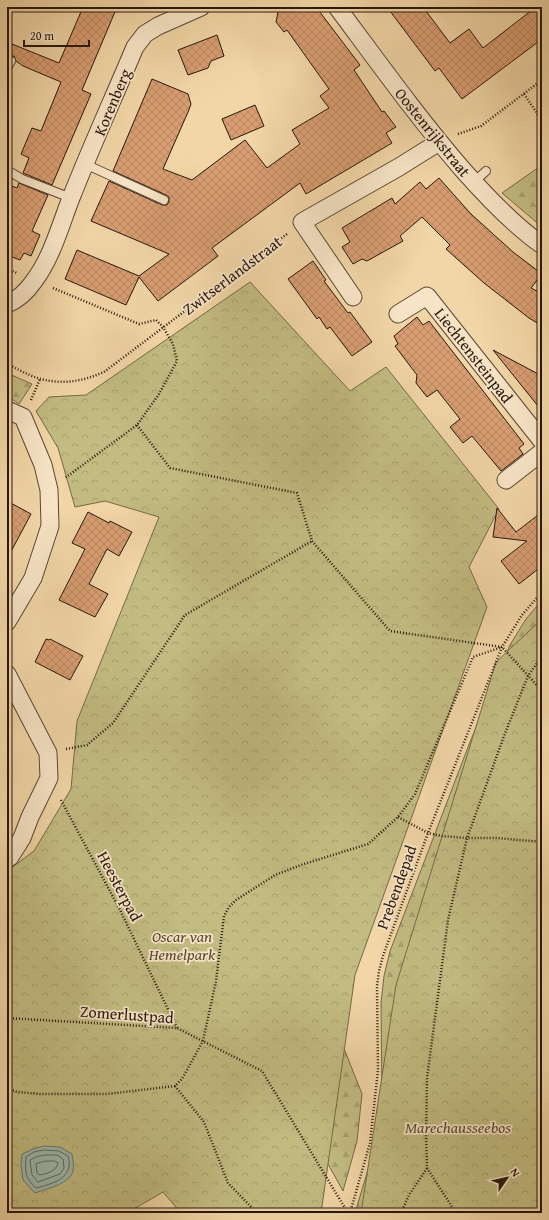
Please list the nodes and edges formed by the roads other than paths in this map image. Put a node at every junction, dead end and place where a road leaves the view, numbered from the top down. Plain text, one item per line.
1 (202, 7) edge
2 (337, 7) edge
3 (439, 142) junction
4 (85, 164) junction
5 (7, 170) edge
6 (71, 198) junction
7 (164, 200) dead end
8 (542, 245) edge
9 (353, 297) dead end
10 (7, 304) edge
11 (398, 314) dead end
12 (7, 410) edge
13 (542, 441) edge
14 (542, 452) edge
15 (506, 480) dead end
16 (7, 622) edge
17 (7, 674) edge
18 (7, 859) edge

1 - 4 street, Korenberg
2 - 3 street, Oostenrijkstraat
3 - 8 street, Oostenrijkstraat
3 - 9 street
4 - 6 street, Korenberg
4 - 7 lane
5 - 6 lane
6 - 10 street, Korenberg
11 - 13 street, Liechtensteinpad
12 - 16 street
14 - 15 street
17 - 18 street

